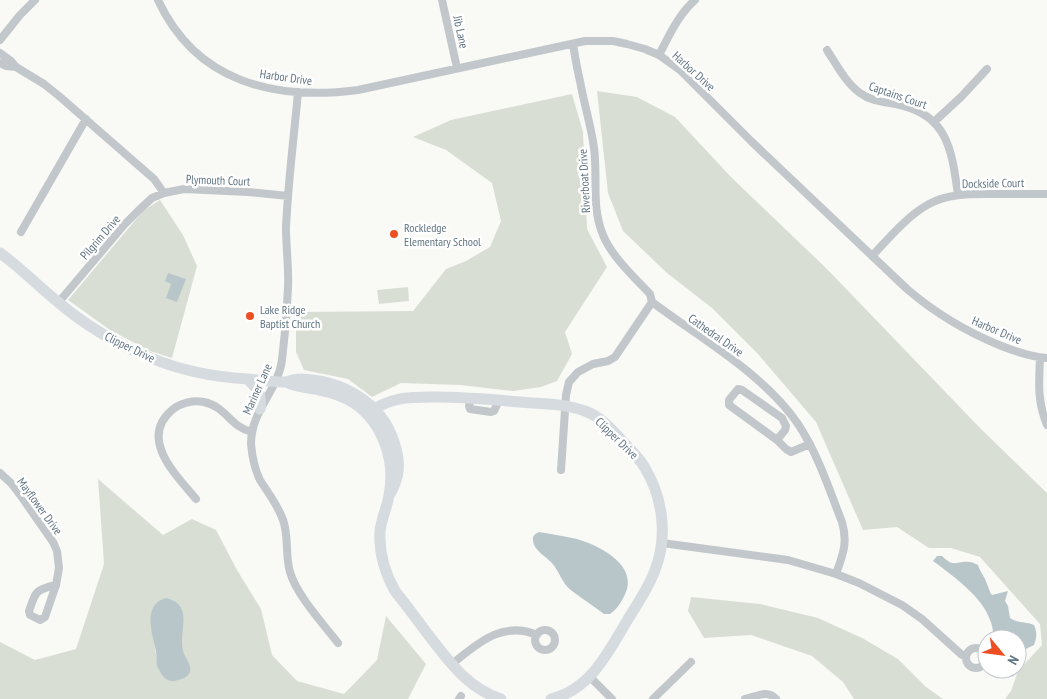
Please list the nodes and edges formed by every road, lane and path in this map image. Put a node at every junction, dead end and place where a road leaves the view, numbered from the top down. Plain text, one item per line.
1 (35, 0) edge
2 (158, 0) edge
3 (442, 0) edge
4 (695, 0) edge
5 (0, 40) edge
6 (573, 44) junction
7 (827, 50) dead end
8 (0, 53) edge
9 (659, 55) junction
10 (0, 63) edge
11 (16, 67) junction
12 (457, 68) junction
13 (987, 69) dead end
14 (298, 92) junction
15 (86, 119) junction
16 (934, 122) junction
17 (164, 193) junction
18 (1047, 194) edge
19 (958, 195) junction
20 (288, 196) junction
21 (21, 232) dead end
22 (0, 253) edge
23 (872, 256) junction
24 (58, 302) junction
25 (652, 302) junction
26 (1044, 358) edge
27 (246, 379) junction
28 (281, 381) junction
29 (566, 406) junction
30 (260, 409) junction
31 (370, 411) junction
32 (1047, 425) edge
33 (252, 432) junction
34 (777, 440) junction
35 (810, 444) junction
36 (562, 470) dead end
37 (0, 473) edge
38 (196, 499) dead end
39 (662, 543) junction
40 (836, 574) junction
41 (56, 585) junction
42 (537, 636) dead end
43 (338, 643) dead end
44 (966, 657) dead end
45 (691, 662) dead end
46 (452, 664) junction
47 (590, 677) junction
48 (482, 696) edge
49 (501, 699) edge
50 (552, 699) edge
51 (612, 699) edge
52 (653, 699) edge
53 (745, 699) edge
54 (776, 699) edge

1 - 5 street
2 - 14 street, Harbor Drive
3 - 12 street, Jib Lane
4 - 9 street
6 - 9 street, Harbor Drive
6 - 12 street, Harbor Drive
6 - 25 street, Riverboat Drive
7 - 16 street, Captains Court
8 - 11 street
9 - 23 street, Harbor Drive
10 - 11 street
11 - 15 street
12 - 14 street, Harbor Drive
13 - 16 street
14 - 20 street, Mariner Lane
15 - 17 street
15 - 21 street
16 - 19 street, Captains Court
17 - 20 street, Plymouth Court
17 - 24 street, Pilgrim Drive
18 - 19 street, Dockside Court
19 - 23 street, Dockside Court
20 - 28 street, Mariner Lane
22 - 24 street, Clipper Drive
23 - 26 street, Harbor Drive
24 - 27 street, Clipper Drive
25 - 29 street
25 - 35 street, Cathedral Drive
26 - 32 street
27 - 28 street, Clipper Drive
27 - 30 street
28 - 30 street, Mariner Lane
28 - 31 street, Clipper Drive
29 - 31 street, Clipper Drive
29 - 36 street
29 - 39 street, Clipper Drive
30 - 33 street, Mariner Lane
31 - 46 street, Clipper Drive
33 - 38 street
33 - 43 street, Mariner Lane
34 - 34 street
34 - 35 street
35 - 40 street, Cathedral Drive
37 - 41 street, Mayflower Drive
39 - 40 street
39 - 47 street, Clipper Drive
40 - 44 street
41 - 41 street, Mayflower Drive
42 - 46 street
45 - 52 street
46 - 48 street, Clipper Drive
47 - 50 street, Clipper Drive
47 - 51 street
48 - 49 street, Clipper Drive
53 - 54 street

